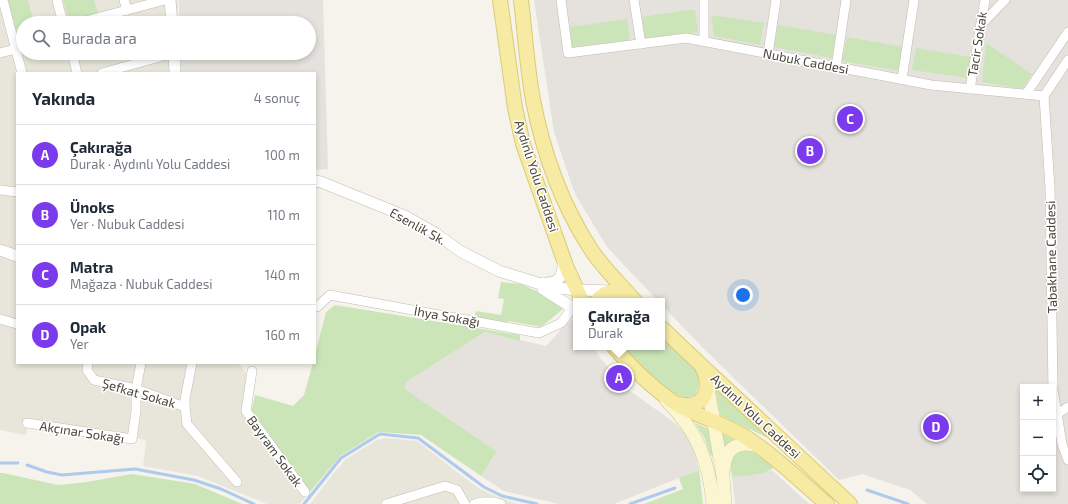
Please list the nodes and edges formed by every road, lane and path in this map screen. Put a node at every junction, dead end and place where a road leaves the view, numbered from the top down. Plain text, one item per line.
1 (3, 0) edge
2 (57, 0) edge
3 (124, 0) edge
4 (165, 0) edge
5 (170, 0) edge
6 (500, 0) edge
7 (521, 0) edge
8 (561, 0) edge
9 (634, 0) edge
10 (704, 0) edge
11 (776, 0) edge
12 (846, 0) edge
13 (914, 0) edge
14 (985, 0) edge
15 (1005, 0) edge
16 (127, 10) junction
17 (61, 16) edge
18 (104, 16) edge
19 (171, 16) edge
20 (980, 26) junction
21 (1068, 32) edge
22 (704, 41) junction
23 (641, 44) junction
24 (16, 50) joint
25 (0, 53) edge
26 (768, 54) junction
27 (19, 60) edge
28 (74, 60) edge
29 (149, 60) edge
30 (174, 60) edge
31 (1068, 60) edge
32 (836, 67) junction
33 (22, 72) edge
34 (77, 72) edge
35 (106, 72) edge
36 (175, 72) edge
37 (902, 79) junction
38 (970, 89) junction
39 (1026, 94) junction
40 (1044, 96) junction
41 (316, 181) edge
42 (0, 190) edge
43 (16, 192) edge
44 (0, 250) edge
45 (562, 254) junction
46 (16, 256) edge
47 (519, 277) junction
48 (538, 283) junction
49 (612, 291) junction
50 (576, 298) edge
51 (590, 298) edge
52 (600, 298) edge
53 (629, 298) edge
54 (632, 298) edge
55 (573, 299) edge
56 (573, 301) edge
57 (317, 307) dead end
58 (573, 308) edge
59 (0, 319) edge
60 (16, 324) edge
61 (665, 331) edge
62 (617, 350) edge
63 (88, 364) edge
64 (141, 364) edge
65 (192, 364) edge
66 (700, 365) junction
67 (634, 370) junction
68 (252, 371) dead end
69 (707, 383) junction
70 (136, 389) junction
71 (675, 403) junction
72 (185, 406) junction
73 (1068, 407) edge
74 (1057, 414) junction
75 (714, 421) junction
76 (27, 423) dead end
77 (761, 447) junction
78 (1068, 460) edge
79 (723, 476) junction
80 (237, 482) dead end
81 (305, 492) dead end
82 (386, 504) edge
83 (466, 504) edge
84 (474, 504) edge
85 (501, 504) edge
86 (713, 504) edge
87 (725, 504) edge
88 (827, 504) edge
89 (850, 504) edge

1 - 24 street
2 - 17 street
3 - 16 street
4 - 16 street
5 - 19 street
6 - 45 main road, Aydınlı Yolu Caddesi
7 - 54 main road, Aydınlı Yolu Caddesi
8 - 23 street, Nubuk Caddesi
9 - 23 street
10 - 22 street
11 - 26 street
12 - 32 street
13 - 37 street
14 - 20 street, Tacir Sokak
15 - 20 street
16 - 18 street
20 - 38 street, Tacir Sokak
21 - 39 street
22 - 23 street, Nubuk Caddesi
22 - 26 street, Nubuk Caddesi
24 - 25 street
26 - 32 street, Nubuk Caddesi
27 - 33 street
28 - 34 street
29 - 35 street
30 - 36 street
31 - 40 street
32 - 37 street, Nubuk Caddesi
37 - 38 street, Nubuk Caddesi
38 - 39 street, Nubuk Caddesi
39 - 40 street, Nubuk Caddesi
40 - 74 street, Tabakhane Caddesi
41 - 47 street, Esenlik Sk.
42 - 43 street
44 - 46 street
45 - 48 street
45 - 50 main road, Aydınlı Yolu Caddesi
47 - 48 street, Esenlik Sk.
47 - 56 street, Esenlik Sk.
48 - 55 street, Esenlik Sk.
49 - 51 street, Esenlik Sk.
49 - 52 main road
49 - 53 main road
57 - 58 street, İhya Sokağı
59 - 60 street
61 - 66 main road, Aydınlı Yolu Caddesi
62 - 67 main road, Aydınlı Yolu Caddesi
63 - 70 street, Şefkat Sokak
64 - 70 street, Akçınar Sokağı
65 - 72 street
66 - 69 main road
66 - 89 main road, Aydınlı Yolu Caddesi
67 - 71 main road, Aydınlı Yolu Caddesi
67 - 86 main road
68 - 81 street, Bayram Sokak
69 - 71 main road
69 - 75 main road
70 - 72 street, Şefkat Sokak
70 - 76 street, Akçınar Sokağı
71 - 75 main road, Aydınlı Yolu Caddesi
72 - 80 street, Şefkat Sokak
73 - 74 street
74 - 78 street, Tabakhane Caddesi
75 - 77 main road, Aydınlı Yolu Caddesi
75 - 79 main road
77 - 79 main road
77 - 88 main road, Aydınlı Yolu Caddesi
79 - 87 main road
82 - 83 street
84 - 85 street

